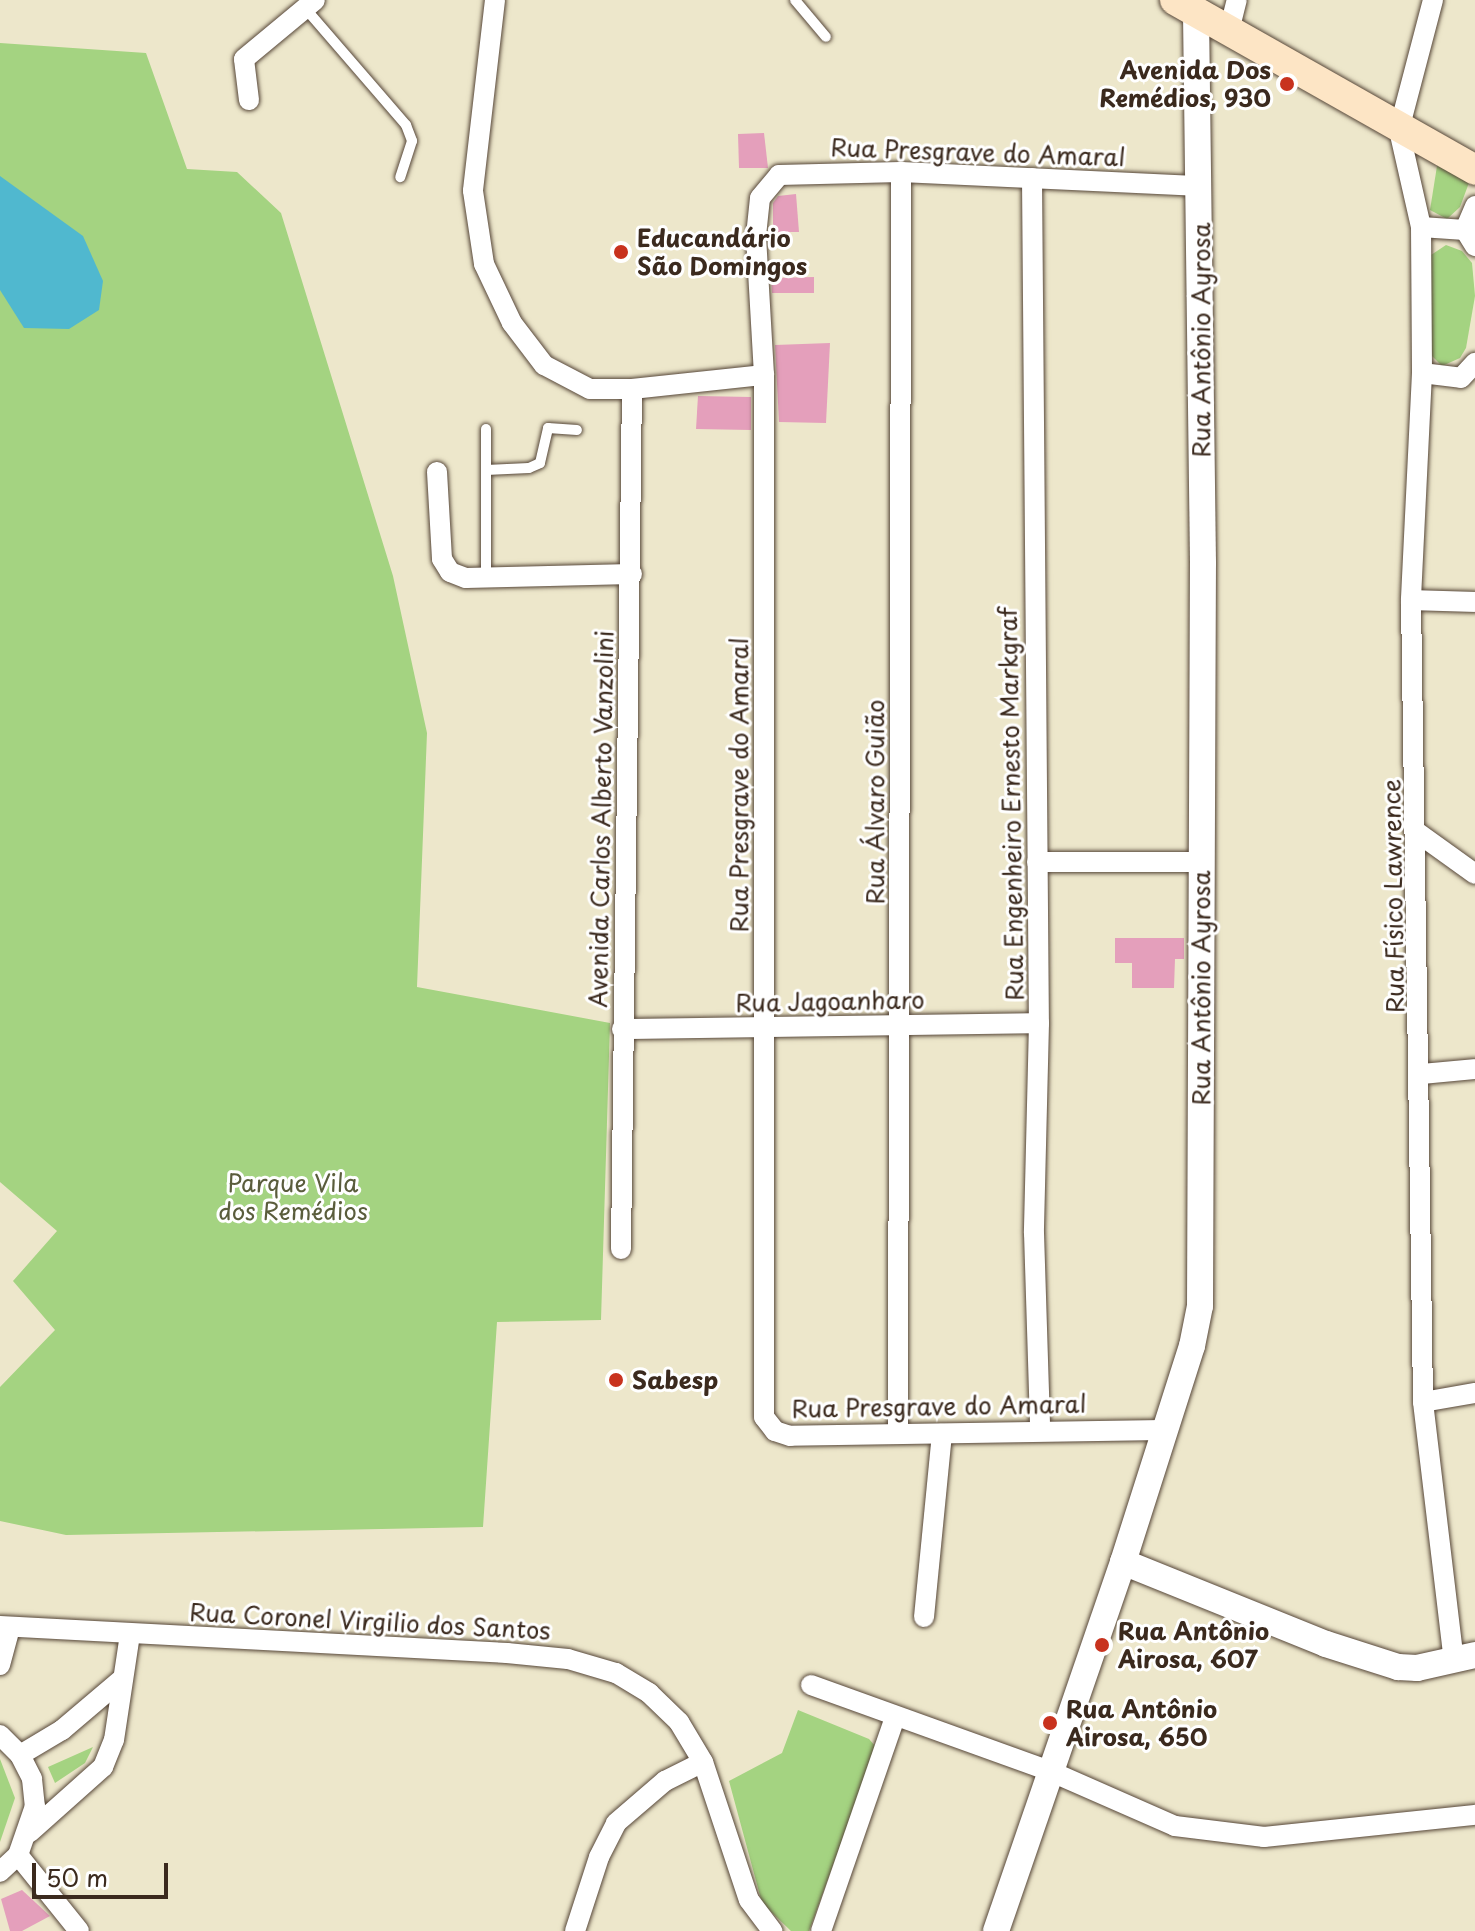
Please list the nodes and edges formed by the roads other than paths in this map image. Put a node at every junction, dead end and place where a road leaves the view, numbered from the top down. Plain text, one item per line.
1 (495, 0) edge
2 (795, 0) edge
3 (1237, 0) edge
4 (1433, 0) edge
5 (310, 4) edge
6 (1186, 6) edge
7 (1229, 31) junction
8 (826, 37) dead end
9 (249, 100) dead end
10 (1399, 130) junction
11 (1475, 170) edge
12 (901, 172) junction
13 (400, 177) dead end
14 (1032, 178) junction
15 (1201, 186) junction
16 (1475, 206) edge
17 (1421, 227) junction
18 (1470, 238) edge
19 (1422, 373) junction
20 (1470, 374) edge
21 (764, 375) junction
22 (632, 389) junction
23 (486, 429) dead end
24 (577, 430) dead end
25 (486, 470) junction
26 (437, 472) dead end
27 (632, 574) junction
28 (486, 577) junction
29 (1411, 600) junction
30 (1475, 602) edge
31 (1418, 833) junction
32 (1037, 862) junction
33 (1201, 862) junction
34 (1475, 874) edge
35 (1039, 1023) junction
36 (901, 1026) junction
37 (622, 1029) junction
38 (766, 1030) junction
39 (1475, 1069) edge
40 (1421, 1074) junction
41 (621, 1249) dead end
42 (1475, 1393) edge
43 (1423, 1402) junction
44 (1040, 1429) junction
45 (1163, 1430) junction
46 (898, 1433) junction
47 (942, 1434) junction
48 (1123, 1562) junction
49 (924, 1617) dead end
50 (5, 1626) edge
51 (130, 1634) junction
52 (1464, 1658) edge
53 (0, 1665) edge
54 (121, 1680) junction
55 (811, 1685) dead end
56 (895, 1717) junction
57 (0, 1735) edge
58 (20, 1755) junction
59 (703, 1762) junction
60 (1052, 1772) junction
61 (1475, 1815) edge
62 (30, 1832) junction
63 (18, 1855) junction
64 (0, 1872) edge
65 (79, 1931) edge
66 (575, 1931) edge
67 (772, 1931) edge
68 (821, 1931) edge
69 (996, 1931) edge

1 - 22 street
2 - 8 lane
3 - 7 street
4 - 10 street
5 - 9 street
5 - 13 lane
6 - 7 main road
6 - 15 street, Rua Antônio Ayrosa
7 - 10 main road
10 - 11 main road
10 - 17 street, Rua Físico Lawrence
12 - 14 street, Rua Presgrave do Amaral
12 - 21 street, Rua Presgrave do Amaral
12 - 36 street, Rua Álvaro Guião
14 - 15 street, Rua Presgrave do Amaral
14 - 32 street, Rua Engenheiro Ernesto Markgraf
15 - 33 street, Rua Antônio Ayrosa
16 - 18 street
17 - 18 street
17 - 19 street, Rua Físico Lawrence
19 - 20 street
19 - 29 street, Rua Físico Lawrence
21 - 22 street
21 - 38 street, Rua Presgrave do Amaral
22 - 27 street, Avenida Carlos Alberto Vanzolini
23 - 25 lane
24 - 25 lane
25 - 28 lane
26 - 28 street
27 - 28 street
27 - 37 street, Avenida Carlos Alberto Vanzolini
29 - 30 street
29 - 31 street, Rua Físico Lawrence
31 - 34 street
31 - 40 street, Rua Físico Lawrence
32 - 33 street
32 - 35 street, Rua Engenheiro Ernesto Markgraf
33 - 45 street, Rua Antônio Ayrosa
35 - 36 street, Rua Jagoanharo
35 - 44 street, Rua Engenheiro Ernesto Markgraf
36 - 38 street, Rua Jagoanharo
36 - 46 street, Rua Álvaro Guião
37 - 38 street, Rua Jagoanharo
37 - 41 street, Avenida Carlos Alberto Vanzolini
38 - 46 street, Rua Presgrave do Amaral
39 - 40 street
40 - 43 street, Rua Físico Lawrence
42 - 43 street
43 - 52 street, Rua Físico Lawrence
44 - 45 street, Rua Presgrave do Amaral
44 - 47 street, Rua Presgrave do Amaral
45 - 48 street, Rua Antônio Ayrosa
46 - 47 street, Rua Presgrave do Amaral
47 - 49 street
48 - 52 street
48 - 60 street, Rua Antônio Ayrosa
50 - 51 street, Rua Coronel Virgilio dos Santos
50 - 53 street
51 - 54 street
51 - 59 street, Rua Coronel Virgilio dos Santos
54 - 58 street
54 - 62 street
55 - 56 street
56 - 60 street
56 - 68 street
57 - 58 street
58 - 62 street
59 - 66 street
59 - 67 street, Rua Coronel Virgilio dos Santos
60 - 61 street
60 - 69 street, Rua Antônio Ayrosa
62 - 63 street
63 - 64 street
63 - 65 street

